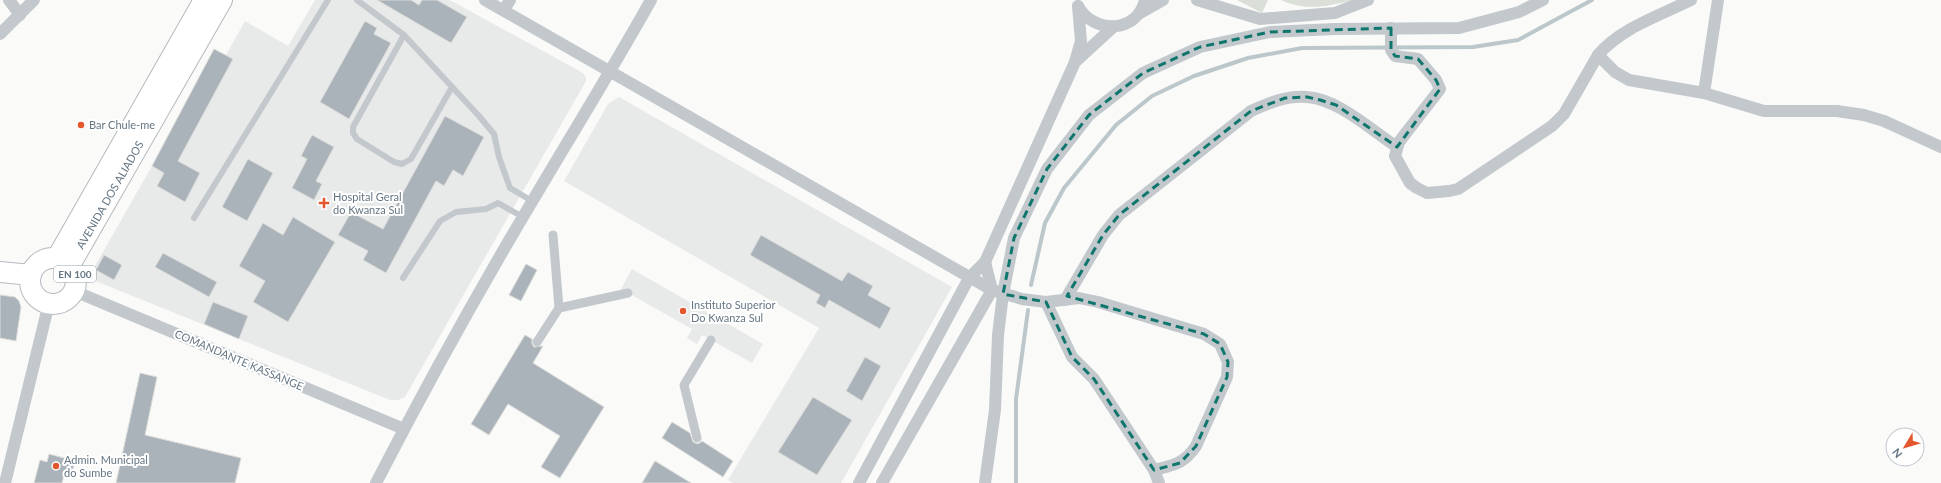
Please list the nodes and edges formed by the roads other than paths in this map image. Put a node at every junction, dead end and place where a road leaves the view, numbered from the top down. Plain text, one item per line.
1 (9, 0) edge
2 (34, 0) edge
3 (204, 0) edge
4 (222, 0) edge
5 (328, 0) edge
6 (357, 0) edge
7 (485, 0) edge
8 (651, 0) edge
9 (1145, 0) edge
10 (1163, 0) edge
11 (1198, 0) edge
12 (1368, 0) edge
13 (1543, 0) edge
14 (1691, 0) edge
15 (1718, 0) edge
16 (1077, 3) edge
17 (507, 5) edge
18 (1139, 14) junction
19 (20, 15) junction
20 (1112, 28) junction
21 (1391, 32) junction
22 (0, 34) edge
23 (404, 35) junction
24 (1598, 56) junction
25 (1075, 62) junction
26 (611, 71) junction
27 (452, 87) junction
28 (1704, 93) junction
29 (1396, 147) junction
30 (1941, 147) edge
31 (532, 201) junction
32 (523, 217) junction
33 (194, 218) dead end
34 (553, 235) dead end
35 (64, 262) junction
36 (985, 262) junction
37 (0, 272) edge
38 (31, 274) junction
39 (403, 278) dead end
40 (969, 278) junction
41 (74, 291) junction
42 (997, 292) junction
43 (628, 293) dead end
44 (1065, 300) junction
45 (1046, 302) junction
46 (49, 303) junction
47 (559, 308) junction
48 (711, 340) dead end
49 (537, 342) dead end
50 (404, 429) junction
51 (697, 438) dead end
52 (1154, 470) junction
53 (4, 483) edge
54 (376, 483) edge
55 (859, 483) edge
56 (882, 483) edge
57 (985, 483) edge
58 (1159, 483) edge

1 - 19 street
2 - 19 street
3 - 35 main road, AVENIDA DOS ALIADOS / EN 100
4 - 35 main road, AVENIDA DOS ALIADOS / EN 100
5 - 33 lane
6 - 23 lane
7 - 17 street
8 - 26 street
9 - 18 street
10 - 18 street
11 - 12 street
13 - 21 street
14 - 24 street
15 - 28 street
16 - 20 street
16 - 25 street
17 - 26 street
18 - 20 street
19 - 22 street
20 - 25 street
21 - 29 street
21 - 42 street
23 - 27 lane
23 - 27 lane
24 - 28 street
24 - 29 street
25 - 36 street
26 - 31 street
26 - 40 street
27 - 31 lane
28 - 30 street
29 - 44 street
31 - 32 street
32 - 39 lane
32 - 50 street
34 - 47 street
35 - 38 main road, EN 100
35 - 41 main road, EN 100
36 - 40 street
36 - 42 street
37 - 38 main road
38 - 46 main road
40 - 42 street
40 - 55 street
41 - 46 main road, EN 100
41 - 50 street, COMANDANTE KASSANGE
42 - 45 street
42 - 56 street
42 - 57 street
43 - 47 street
44 - 45 street
44 - 52 street
45 - 52 street
46 - 53 street
47 - 49 street
48 - 51 street
50 - 54 street
52 - 58 street

